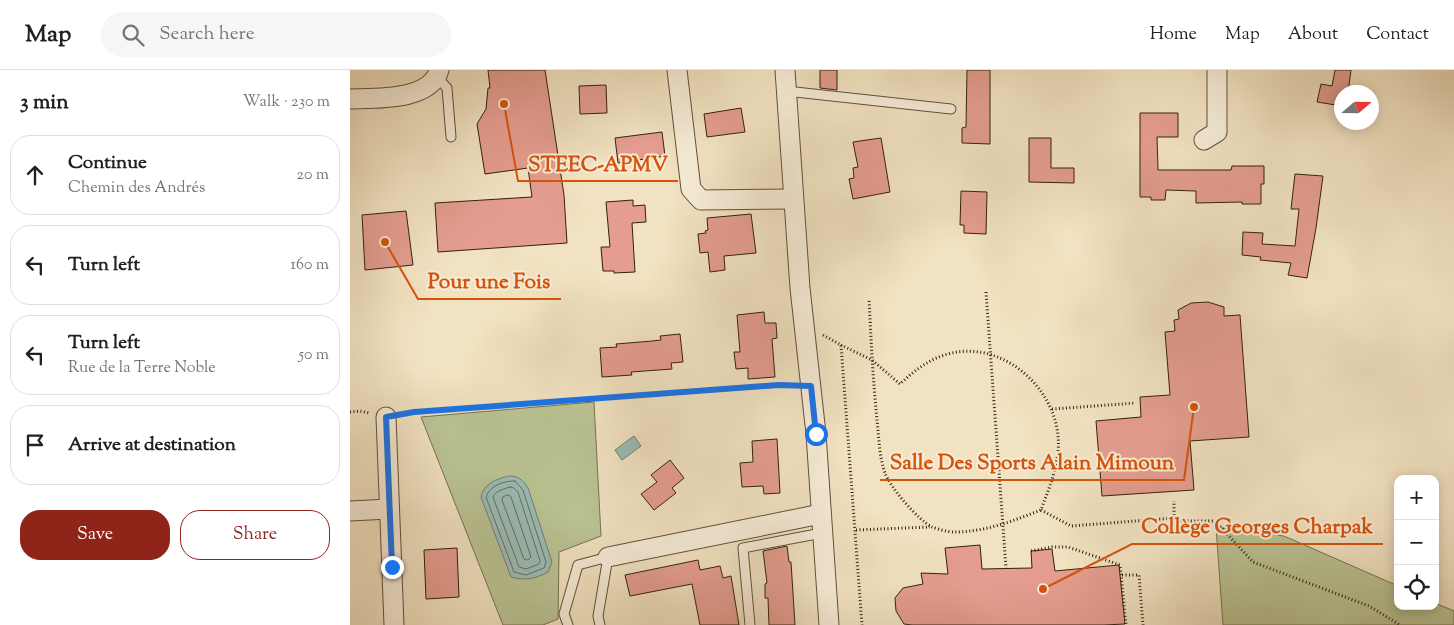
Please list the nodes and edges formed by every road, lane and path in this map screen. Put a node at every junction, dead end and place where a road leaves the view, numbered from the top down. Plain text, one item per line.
1 (677, 70) edge
2 (785, 70) edge
3 (1217, 70) edge
4 (438, 74) edge
5 (786, 91) junction
6 (350, 99) edge
7 (952, 109) dead end
8 (451, 137) dead end
9 (1204, 140) dead end
10 (793, 199) junction
11 (986, 292) dead end
12 (869, 299) dead end
13 (820, 334) dead end
14 (841, 345) junction
15 (991, 356) junction
16 (872, 360) junction
17 (811, 386) junction
18 (1135, 404) dead end
19 (1052, 409) junction
20 (386, 417) joint
21 (1174, 502) dead end
22 (389, 509) junction
23 (1041, 510) junction
24 (350, 512) edge
25 (1174, 518) junction
26 (822, 524) junction
27 (1003, 525) junction
28 (931, 526) junction
29 (856, 530) dead end
30 (1031, 551) dead end
31 (608, 557) junction
32 (1006, 568) dead end
33 (1122, 576) junction
34 (394, 625) edge
35 (568, 625) edge
36 (600, 625) edge
37 (750, 625) edge
38 (829, 625) edge
39 (862, 625) edge
40 (1126, 625) edge
41 (1144, 625) edge
42 (1400, 625) edge

1 - 10 street
2 - 5 street
3 - 9 street
4 - 6 street
4 - 8 lane
5 - 7 lane
5 - 10 street
10 - 17 street
11 - 15 path
12 - 16 path
13 - 14 path
14 - 16 path
14 - 39 path
15 - 16 path
15 - 19 path
15 - 27 path
16 - 28 path
17 - 20 path
17 - 26 street
18 - 19 path
19 - 23 path
20 - 22 street
21 - 25 path
22 - 24 street
22 - 34 street
23 - 25 path
23 - 27 path
25 - 42 path
26 - 31 street
26 - 37 lane
26 - 38 street
27 - 28 path
27 - 32 path
28 - 29 path
30 - 33 path
31 - 35 lane
31 - 36 lane
33 - 40 path
33 - 41 path

